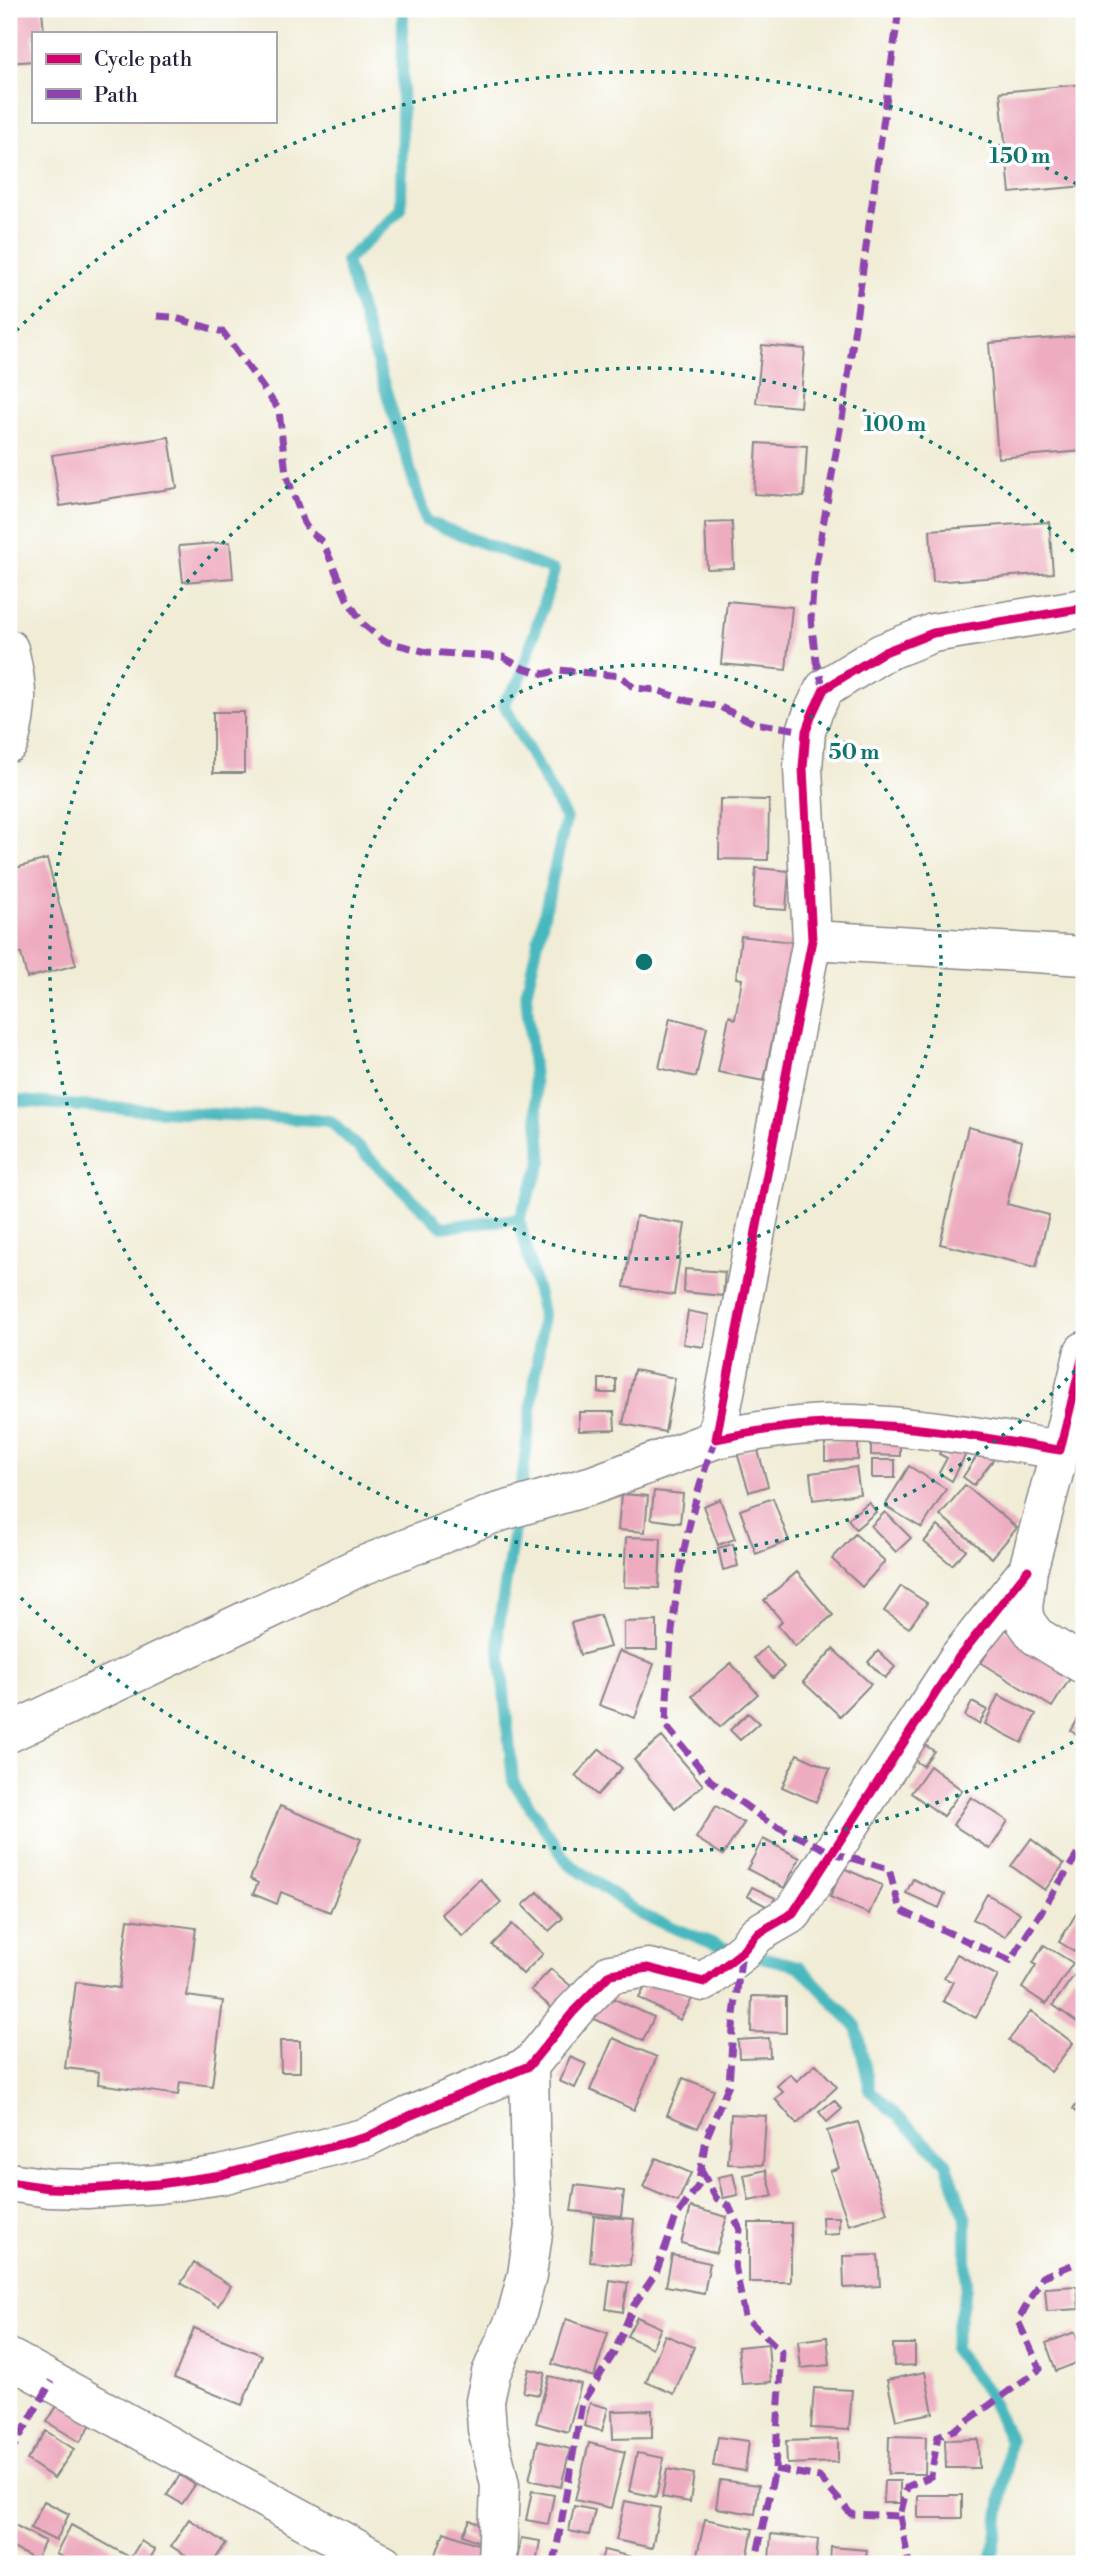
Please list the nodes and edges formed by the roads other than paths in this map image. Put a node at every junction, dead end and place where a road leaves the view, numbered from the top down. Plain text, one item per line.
1 (1084, 608) edge
2 (9, 649) edge
3 (9, 743) edge
4 (812, 940) junction
5 (1084, 956) edge
6 (1084, 1351) edge
7 (716, 1439) junction
8 (1060, 1450) junction
9 (1028, 1570) junction
10 (1084, 1665) edge
11 (9, 1733) edge
12 (529, 2066) junction
13 (9, 2182) edge
14 (9, 2358) edge
15 (384, 2564) edge
16 (498, 2564) edge

1 - 4 street
2 - 3 street
4 - 5 street
4 - 7 street
6 - 8 street
7 - 8 street
7 - 11 street
8 - 9 street
9 - 10 street
9 - 12 street
12 - 13 street
12 - 16 street
14 - 15 street

